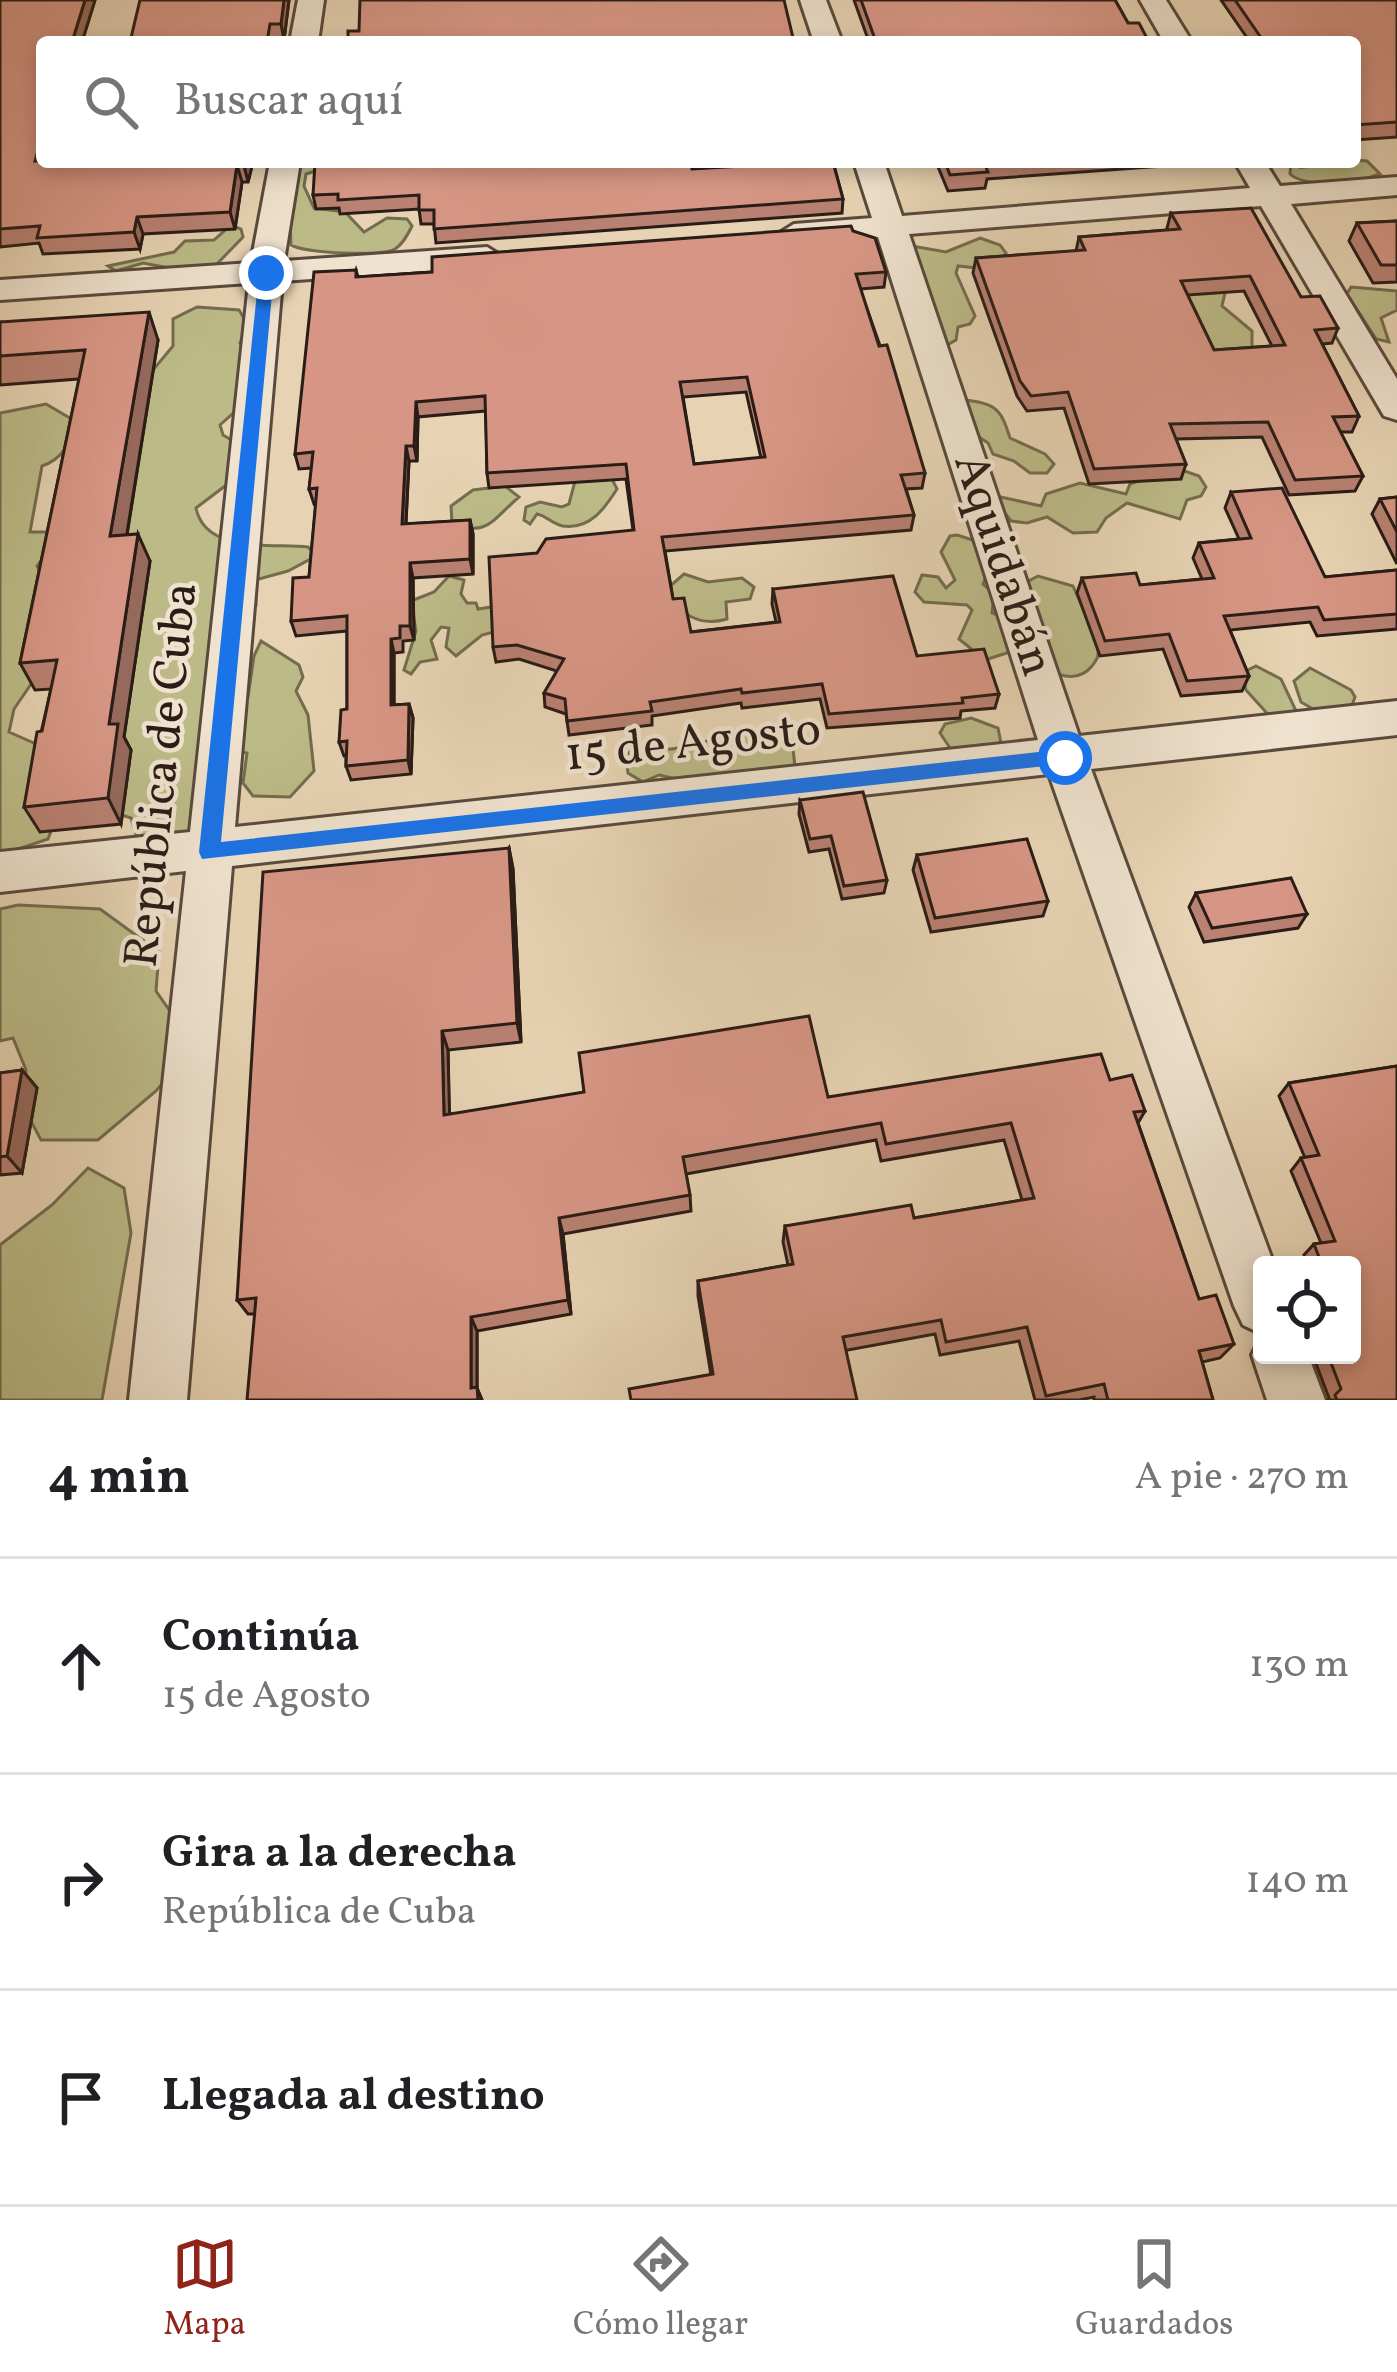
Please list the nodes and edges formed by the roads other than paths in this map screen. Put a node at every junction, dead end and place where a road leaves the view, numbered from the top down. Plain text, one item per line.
1 (311, 0) edge
2 (813, 0) edge
3 (1153, 0) edge
4 (305, 36) edge
5 (826, 36) edge
6 (1174, 36) edge
7 (284, 168) edge
8 (870, 168) edge
9 (1254, 168) edge
10 (1397, 186) edge
11 (1270, 196) junction
12 (891, 227) junction
13 (752, 237) edge
14 (521, 254) edge
15 (266, 273) junction
16 (0, 290) edge
17 (1397, 407) edge
18 (1397, 718) edge
19 (1065, 758) junction
20 (209, 852) junction
21 (0, 872) edge
22 (1253, 1281) edge
23 (1283, 1364) edge
24 (158, 1400) edge
25 (1296, 1400) edge

1 - 4 street
2 - 5 street
3 - 6 street
7 - 15 street, República de Cuba
8 - 12 street, Aquidabán
9 - 11 street
10 - 11 street
11 - 12 street
11 - 17 street
12 - 13 street
12 - 19 street, Aquidabán
14 - 15 street
15 - 16 street
15 - 20 street, República de Cuba
18 - 19 street, 15 de Agosto
19 - 20 street, 15 de Agosto
19 - 22 street, Aquidabán
20 - 21 street, 15 de Agosto
20 - 24 street, República de Cuba
23 - 25 street

